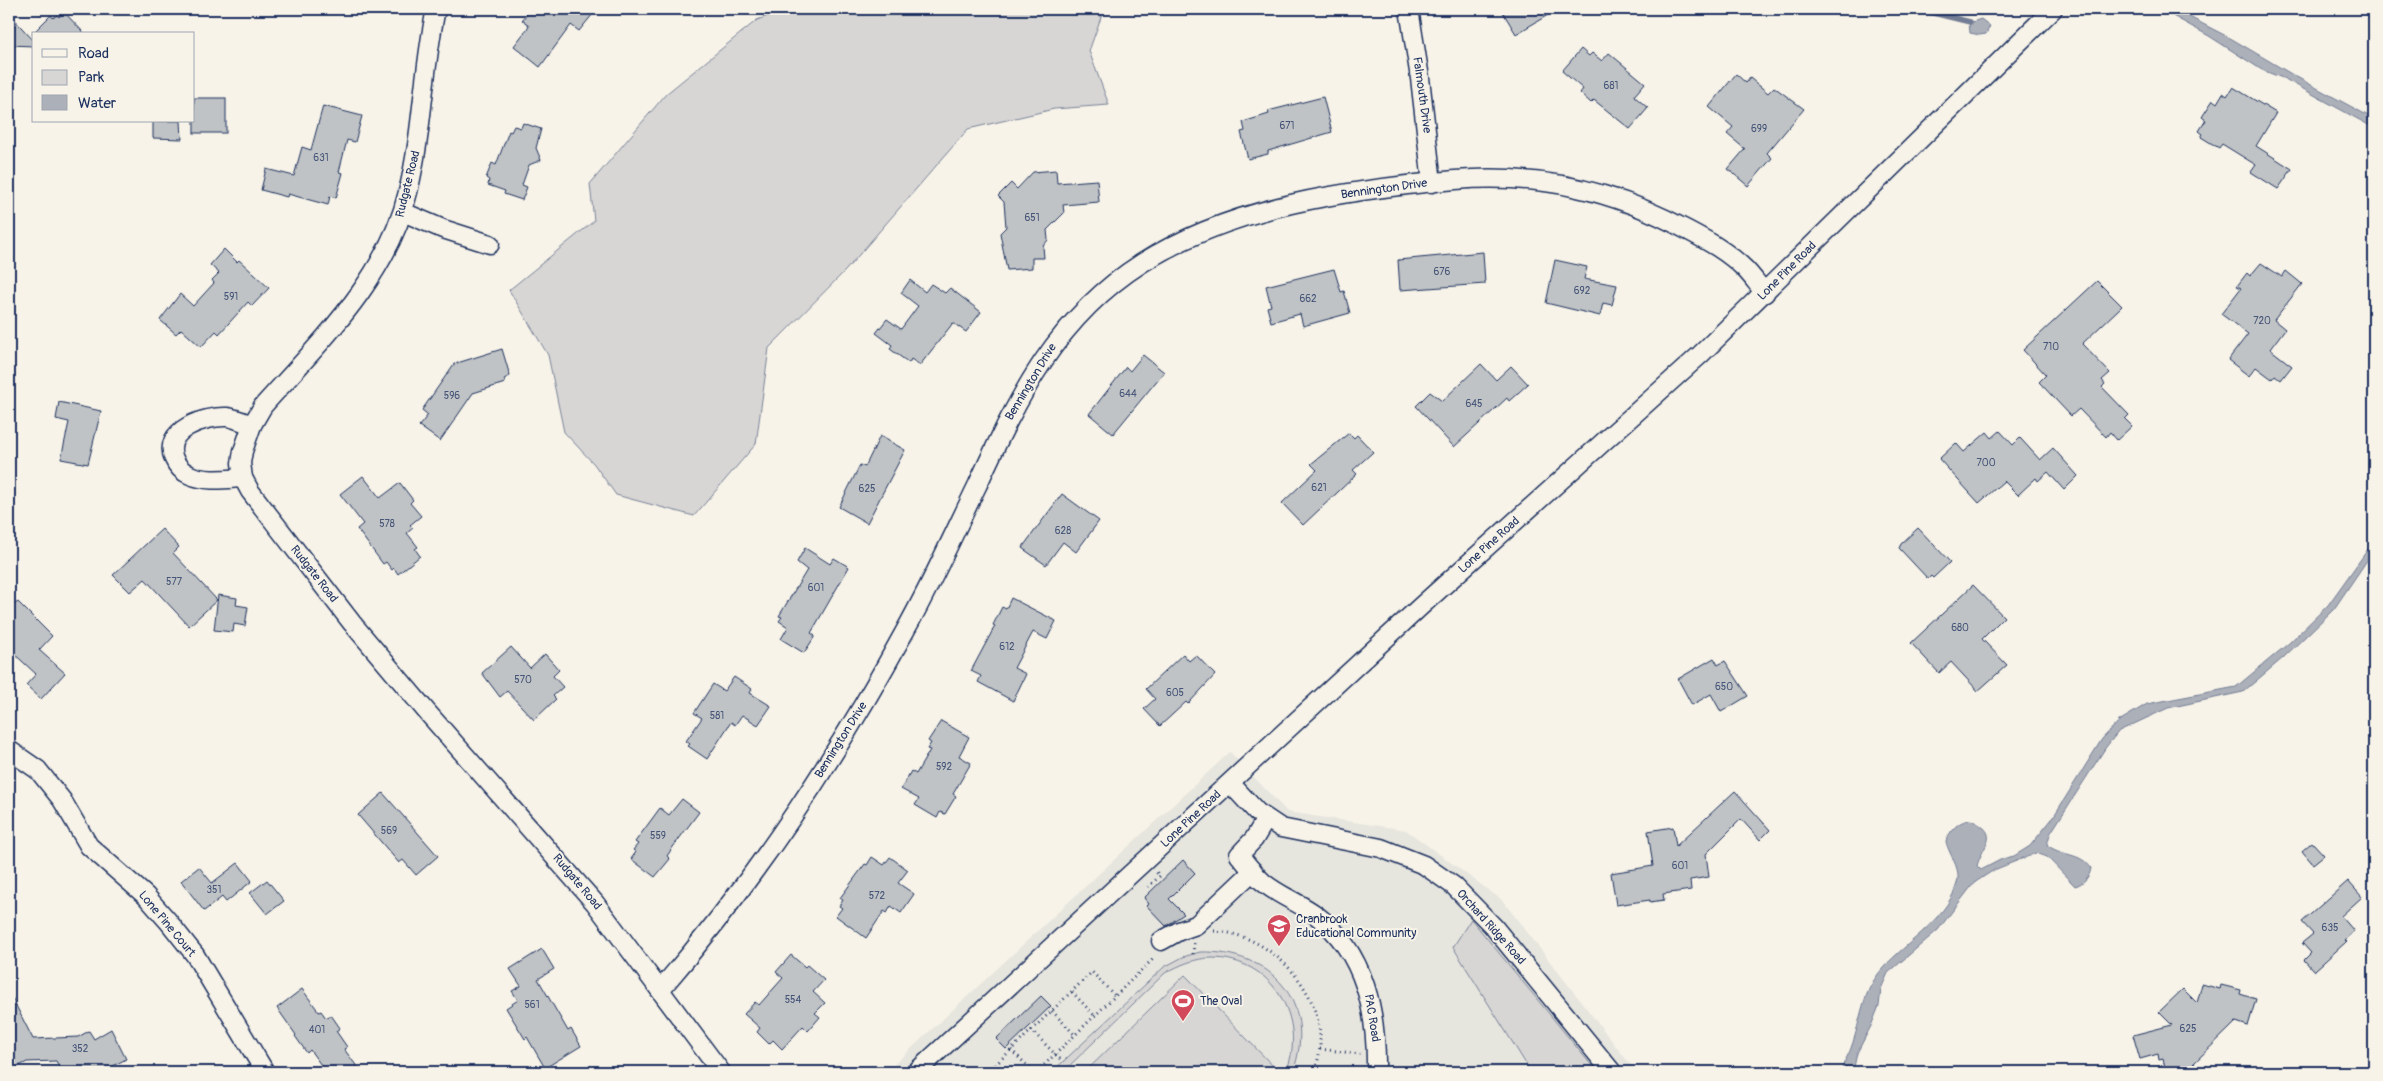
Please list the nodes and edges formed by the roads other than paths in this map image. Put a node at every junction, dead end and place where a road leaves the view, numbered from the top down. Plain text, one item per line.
1 (436, 9) edge
2 (1409, 9) edge
3 (2053, 9) edge
4 (1432, 182) junction
5 (403, 212) junction
6 (490, 244) dead end
7 (1765, 293) junction
8 (252, 425) junction
9 (243, 478) junction
10 (9, 750) edge
11 (1230, 783) junction
12 (1266, 819) junction
13 (1254, 872) junction
14 (1161, 946) road end
15 (660, 990) junction
16 (265, 1072) edge
17 (721, 1072) edge
18 (916, 1072) edge
19 (1376, 1072) edge
20 (1612, 1072) edge

1 - 5 street, Rudgate Road
2 - 4 street, Falmouth Drive
3 - 7 street, Lone Pine Road
4 - 7 street, Bennington Drive
4 - 15 street, Bennington Drive
5 - 6 street
5 - 8 street, Rudgate Road
7 - 11 street, Lone Pine Road
8 - 9 street, Rudgate Road
8 - 9 street
9 - 15 street, Rudgate Road
10 - 16 street, Lone Pine Court
11 - 12 street, Orchard Ridge Road
11 - 18 street, Lone Pine Road
12 - 13 street, PAC Road
12 - 20 street, Orchard Ridge Road
13 - 14 street
13 - 19 street, PAC Road
15 - 17 street, Rudgate Road

